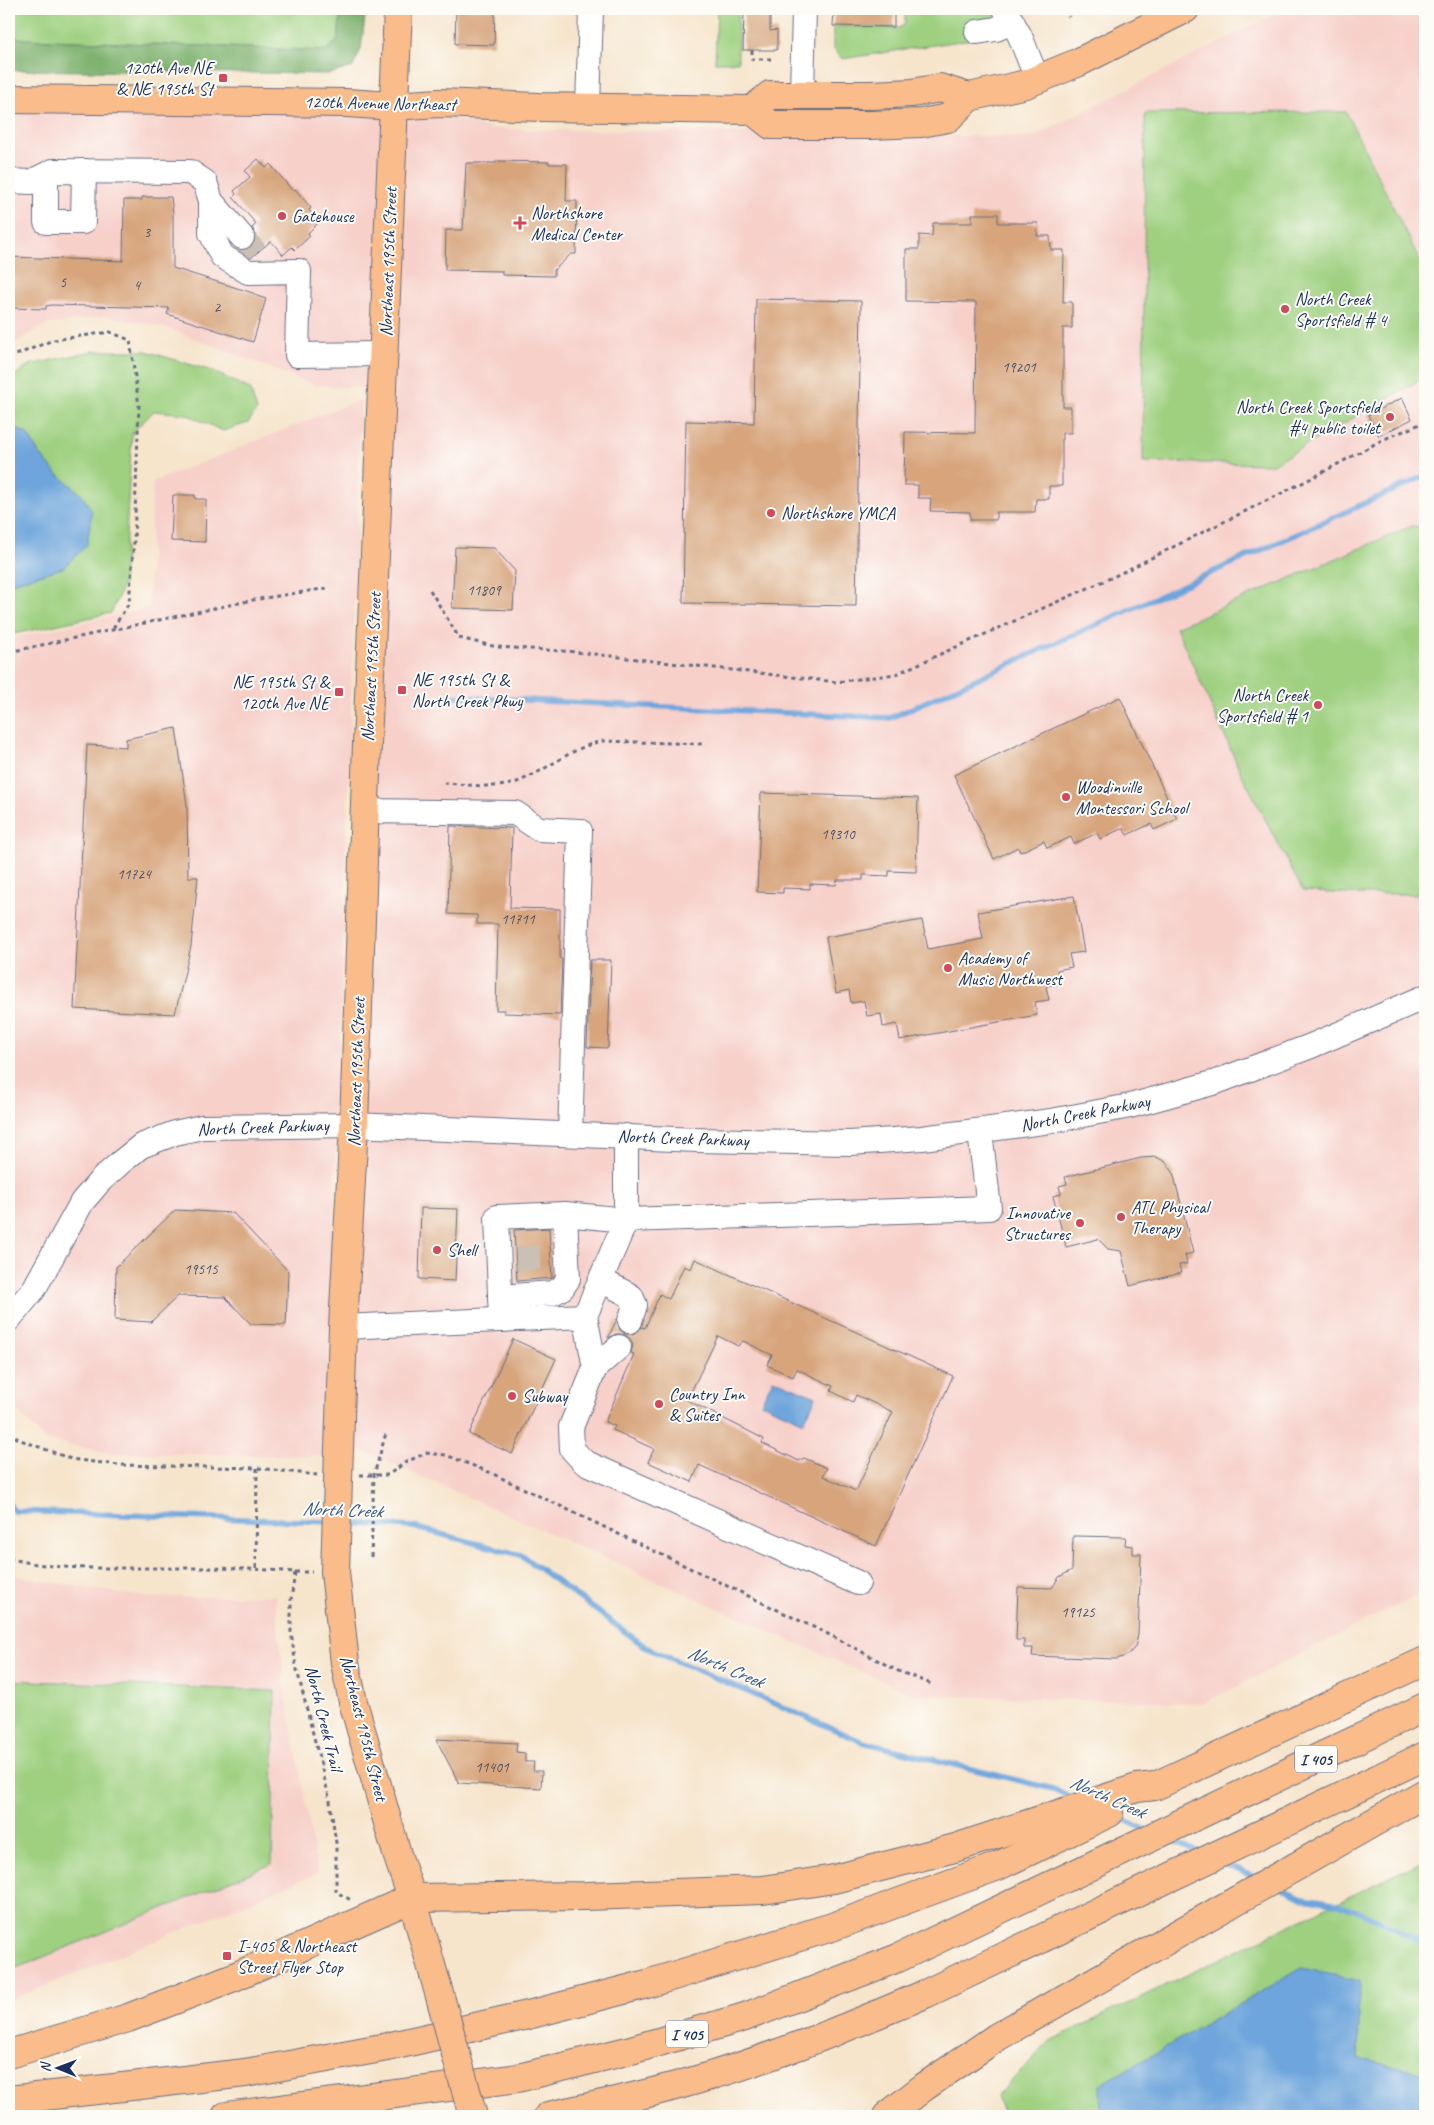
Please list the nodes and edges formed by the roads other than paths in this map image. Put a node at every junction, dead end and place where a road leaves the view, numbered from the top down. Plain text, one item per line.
1 (398, 9) edge
2 (591, 9) edge
3 (804, 9) edge
4 (1185, 9) edge
5 (1008, 16) edge
6 (978, 32) dead end
7 (1037, 79) junction
8 (802, 95) junction
9 (969, 97) junction
10 (9, 99) edge
11 (393, 106) junction
12 (588, 107) junction
13 (752, 110) junction
14 (84, 171) junction
15 (46, 174) junction
16 (9, 181) edge
17 (211, 201) junction
18 (272, 272) junction
19 (384, 354) junction
20 (364, 811) junction
21 (1425, 997) edge
22 (354, 1125) junction
23 (980, 1132) junction
24 (570, 1134) junction
25 (626, 1136) junction
26 (565, 1214) junction
27 (626, 1220) junction
28 (601, 1280) junction
29 (500, 1297) junction
30 (585, 1316) junction
31 (9, 1319) edge
32 (490, 1321) junction
33 (630, 1321) dead end
34 (343, 1327) junction
35 (619, 1347) dead end
36 (595, 1368) junction
37 (858, 1583) dead end
38 (1425, 1661) edge
39 (1425, 1707) edge
40 (1425, 1722) edge
41 (1425, 1756) edge
42 (1425, 1774) edge
43 (1148, 1789) junction
44 (1425, 1793) edge
45 (1210, 1818) junction
46 (1268, 1839) junction
47 (1122, 1859) junction
48 (1177, 1883) junction
49 (412, 1898) junction
50 (9, 2054) edge
51 (9, 2100) edge
52 (226, 2116) edge
53 (360, 2116) edge
54 (473, 2116) edge
55 (548, 2116) edge
56 (617, 2116) edge
57 (887, 2116) edge

1 - 11 main road, Northeast 195th Street
2 - 12 street
3 - 8 street
4 - 7 main road
5 - 6 street
5 - 7 street
7 - 9 main road
8 - 9 main road
8 - 13 main road
9 - 13 main road
10 - 11 main road, 120th Avenue Northeast
11 - 12 main road, 120th Avenue Northeast
11 - 19 main road, Northeast 195th Street
12 - 13 main road, 120th Avenue Northeast
14 - 15 street
14 - 15 street
14 - 17 street
15 - 16 street
17 - 18 street
17 - 18 street
18 - 19 street
19 - 20 main road, Northeast 195th Street
20 - 22 main road, Northeast 195th Street
20 - 24 street
21 - 23 street, North Creek Parkway
22 - 24 street, North Creek Parkway
22 - 31 street, North Creek Parkway
22 - 34 main road, Northeast 195th Street
23 - 25 street, North Creek Parkway
23 - 27 street
24 - 25 street, North Creek Parkway
25 - 27 street
26 - 27 street
26 - 29 street
26 - 29 street
27 - 28 street
28 - 30 street
28 - 33 street
29 - 32 street
30 - 32 street
30 - 36 street
32 - 34 street
34 - 49 main road, Northeast 195th Street
35 - 36 street
36 - 37 street
38 - 43 main road
39 - 45 main road, I 405
40 - 45 main road, I 405
41 - 46 main road, I 405
42 - 46 main road, I 405
43 - 49 main road
43 - 51 main road
44 - 57 main road
45 - 47 main road, I 405
46 - 48 main road, I 405
47 - 52 main road, I 405
47 - 53 main road, I 405
48 - 55 main road, I 405
48 - 56 main road, I 405
49 - 50 main road
49 - 54 main road, Northeast 195th Street, bridge

